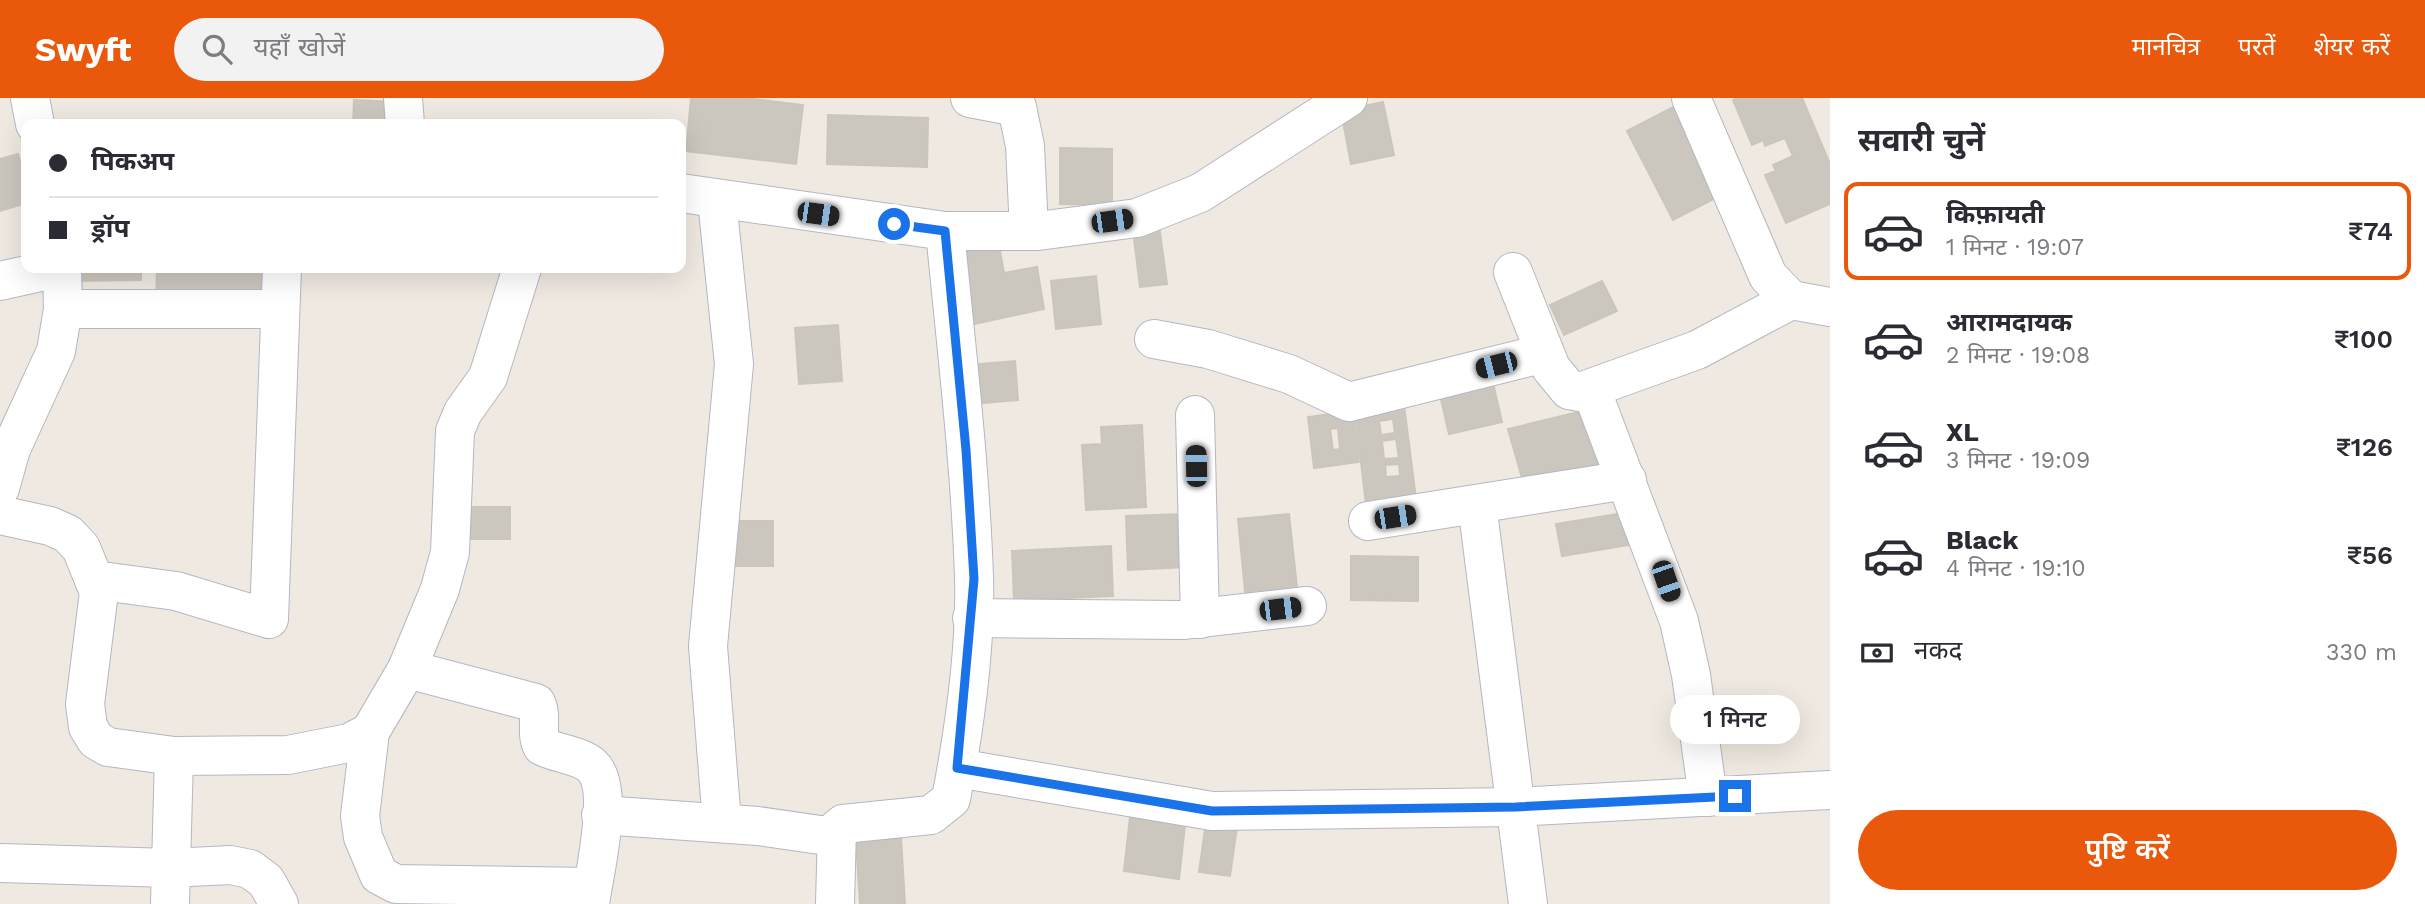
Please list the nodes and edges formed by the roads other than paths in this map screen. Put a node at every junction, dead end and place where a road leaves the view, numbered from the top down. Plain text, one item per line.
1 (30, 98) edge
2 (403, 98) edge
3 (970, 98) edge
4 (1348, 98) edge
5 (1691, 98) edge
6 (34, 119) edge
7 (405, 119) edge
8 (686, 194) edge
9 (718, 201) junction
10 (945, 231) junction
11 (1029, 231) junction
12 (1513, 272) dead end
13 (37, 273) edge
14 (60, 273) edge
15 (282, 273) edge
16 (520, 273) edge
17 (0, 281) edge
18 (1791, 300) junction
19 (1830, 307) edge
20 (280, 309) junction
21 (63, 310) junction
22 (1154, 339) dead end
23 (1545, 353) junction
24 (1591, 389) junction
25 (1195, 415) dead end
26 (1627, 480) junction
27 (0, 487) edge
28 (1477, 504) junction
29 (0, 515) edge
30 (1368, 521) dead end
31 (94, 580) junction
32 (1307, 606) dead end
33 (972, 618) junction
34 (1200, 619) junction
35 (407, 668) junction
36 (370, 732) junction
37 (173, 756) junction
38 (957, 768) junction
39 (1830, 790) edge
40 (1708, 797) junction
41 (1516, 807) junction
42 (601, 815) junction
43 (722, 823) junction
44 (834, 837) junction
45 (0, 863) edge
46 (171, 886) edge
47 (591, 895) edge
48 (279, 904) edge
49 (835, 904) edge
50 (1528, 904) edge

1 - 6 street
2 - 7 street
3 - 11 street
4 - 11 street
5 - 18 street
8 - 9 street
9 - 10 street
9 - 43 street
10 - 11 street
10 - 33 street
12 - 23 street
13 - 17 street
14 - 21 street
15 - 20 street
16 - 35 street
18 - 19 street
18 - 24 street
20 - 21 street
20 - 31 street
21 - 27 street
22 - 23 street
23 - 24 street
24 - 26 street
25 - 34 street
26 - 28 street
26 - 40 street
28 - 30 street
28 - 41 street
29 - 31 street
31 - 37 street
32 - 34 street
33 - 34 street
33 - 38 street
35 - 36 street
35 - 42 street
36 - 37 street
36 - 47 street
37 - 46 street
38 - 41 street
38 - 44 street
39 - 40 street
40 - 41 street
41 - 50 street
42 - 43 street
42 - 47 street
43 - 44 street
44 - 49 street
45 - 46 street
46 - 48 street

